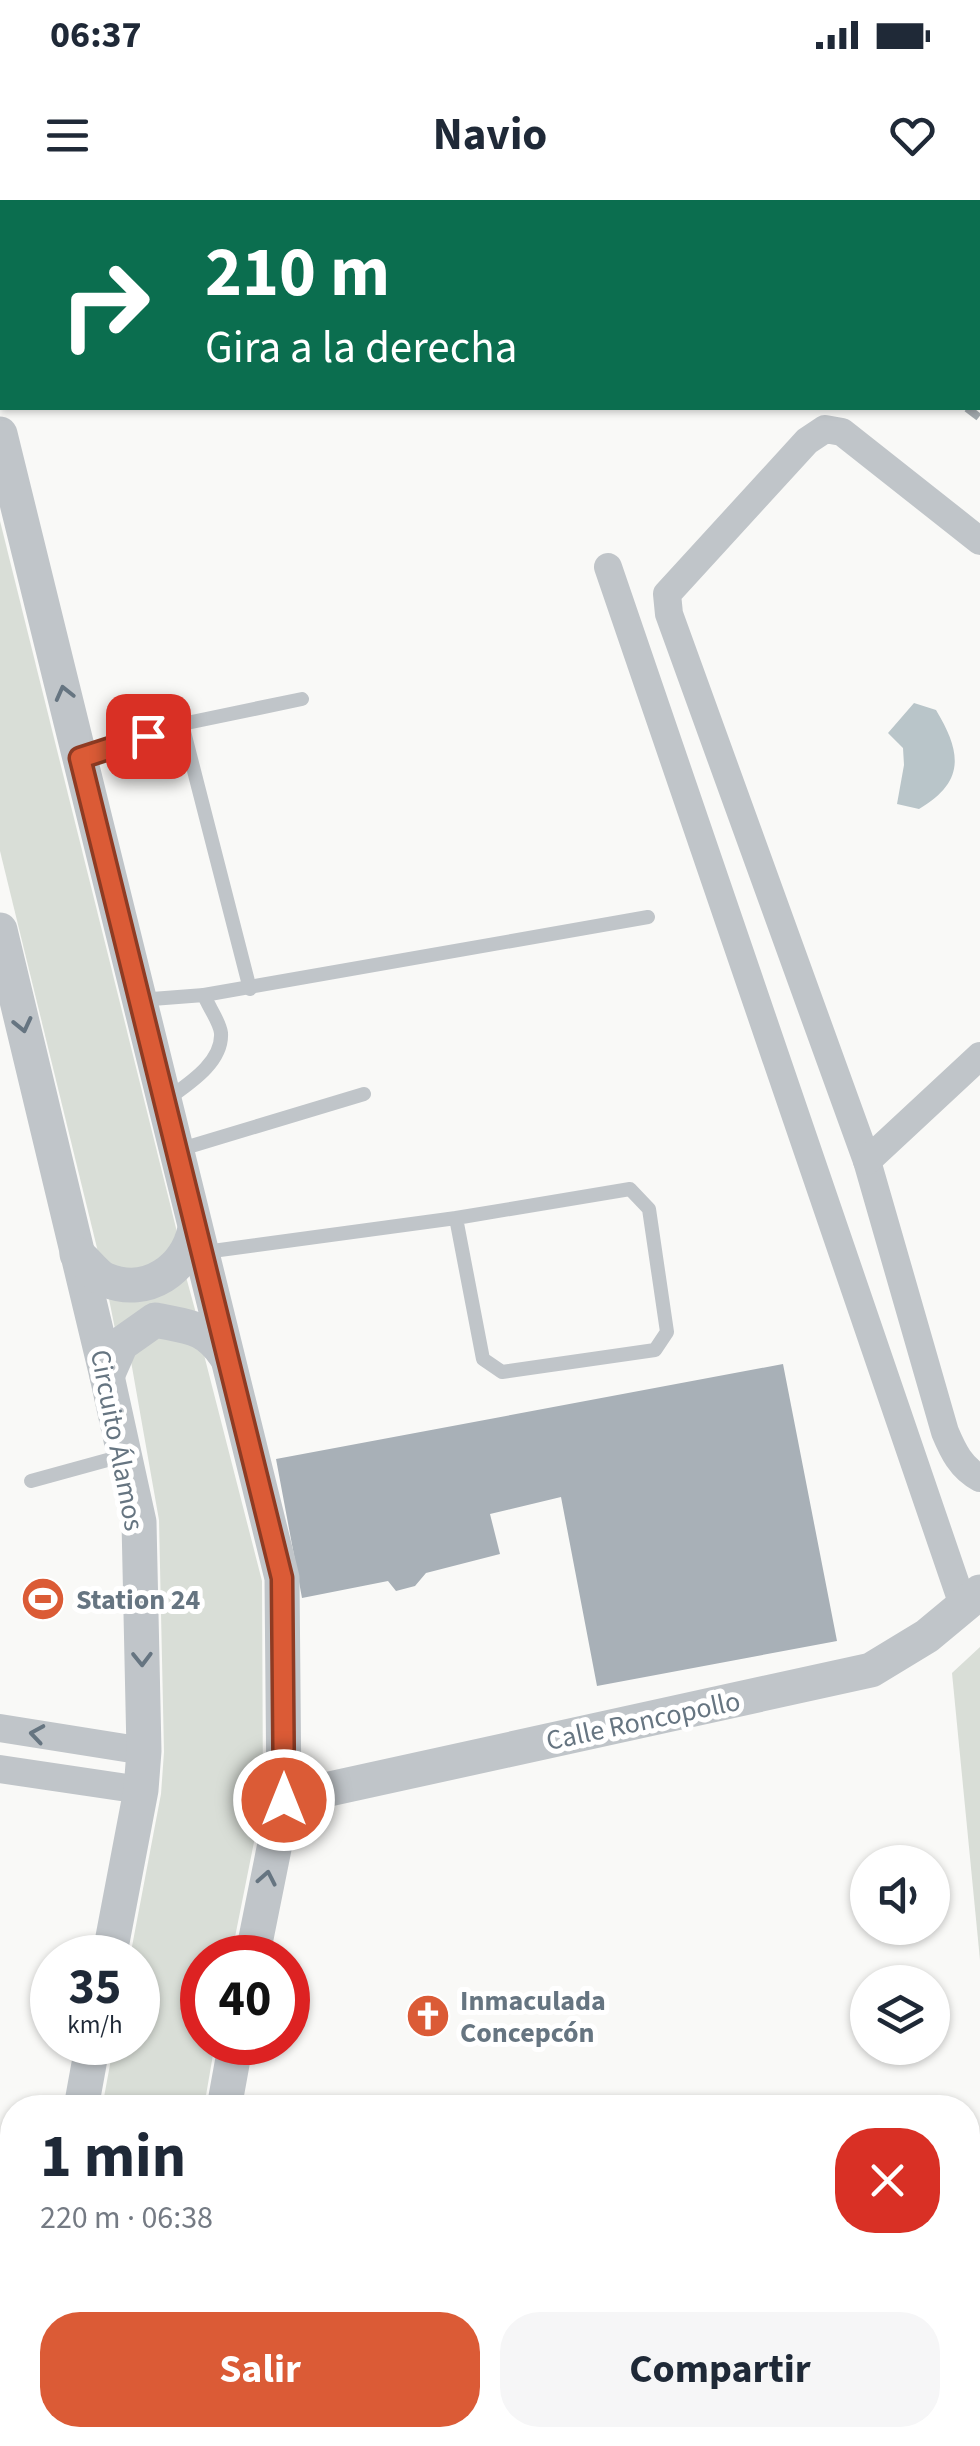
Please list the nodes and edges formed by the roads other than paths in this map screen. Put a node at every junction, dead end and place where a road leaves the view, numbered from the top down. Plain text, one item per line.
1 (0, 434) edge
2 (980, 541) edge
3 (608, 567) dead end
4 (302, 699) dead end
5 (182, 724) junction
6 (80, 758) junction
7 (648, 917) dead end
8 (0, 930) edge
9 (250, 989) junction
10 (204, 996) junction
11 (139, 1000) junction
12 (980, 1056) edge
13 (364, 1094) dead end
14 (164, 1102) junction
15 (176, 1151) junction
16 (867, 1161) junction
17 (456, 1218) junction
18 (198, 1241) junction
19 (78, 1254) junction
20 (226, 1357) junction
21 (107, 1376) junction
22 (124, 1456) junction
23 (980, 1478) edge
24 (30, 1481) dead end
25 (972, 1598) edge
26 (0, 1728) edge
27 (144, 1751) junction
28 (0, 1768) edge
29 (140, 1790) junction
30 (284, 1800) junction
31 (114, 1935) edge
32 (257, 1935) edge
33 (89, 2065) edge
34 (232, 2065) edge
35 (84, 2095) edge
36 (226, 2095) edge

6 -> 1 street
2 - 16 street
3 - 25 street
4 - 5 lane
5 - 6 lane
5 - 9 lane
6 - 11 street
7 - 9 lane
8 -> 19 street, Circuito Álamos
9 - 10 lane
10 - 11 lane
10 - 14 lane
11 - 14 street
12 - 16 street
13 - 15 lane
14 - 15 street
15 - 18 street
16 - 23 street
17 - 17 lane
17 - 18 lane
18 - 19 street
18 - 20 street
19 - 21 street, Circuito Álamos
20 - 21 street
20 - 30 street
21 - 22 street, Circuito Álamos
22 - 24 lane
22 -> 27 street, Circuito Álamos
25 - 30 street, Calle Roncopollo
27 -> 26 street
27 - 29 street, Circuito Álamos
28 - 29 street
29 - 31 street, Circuito Álamos
32 -> 30 street
33 - 35 street
34 - 36 street

